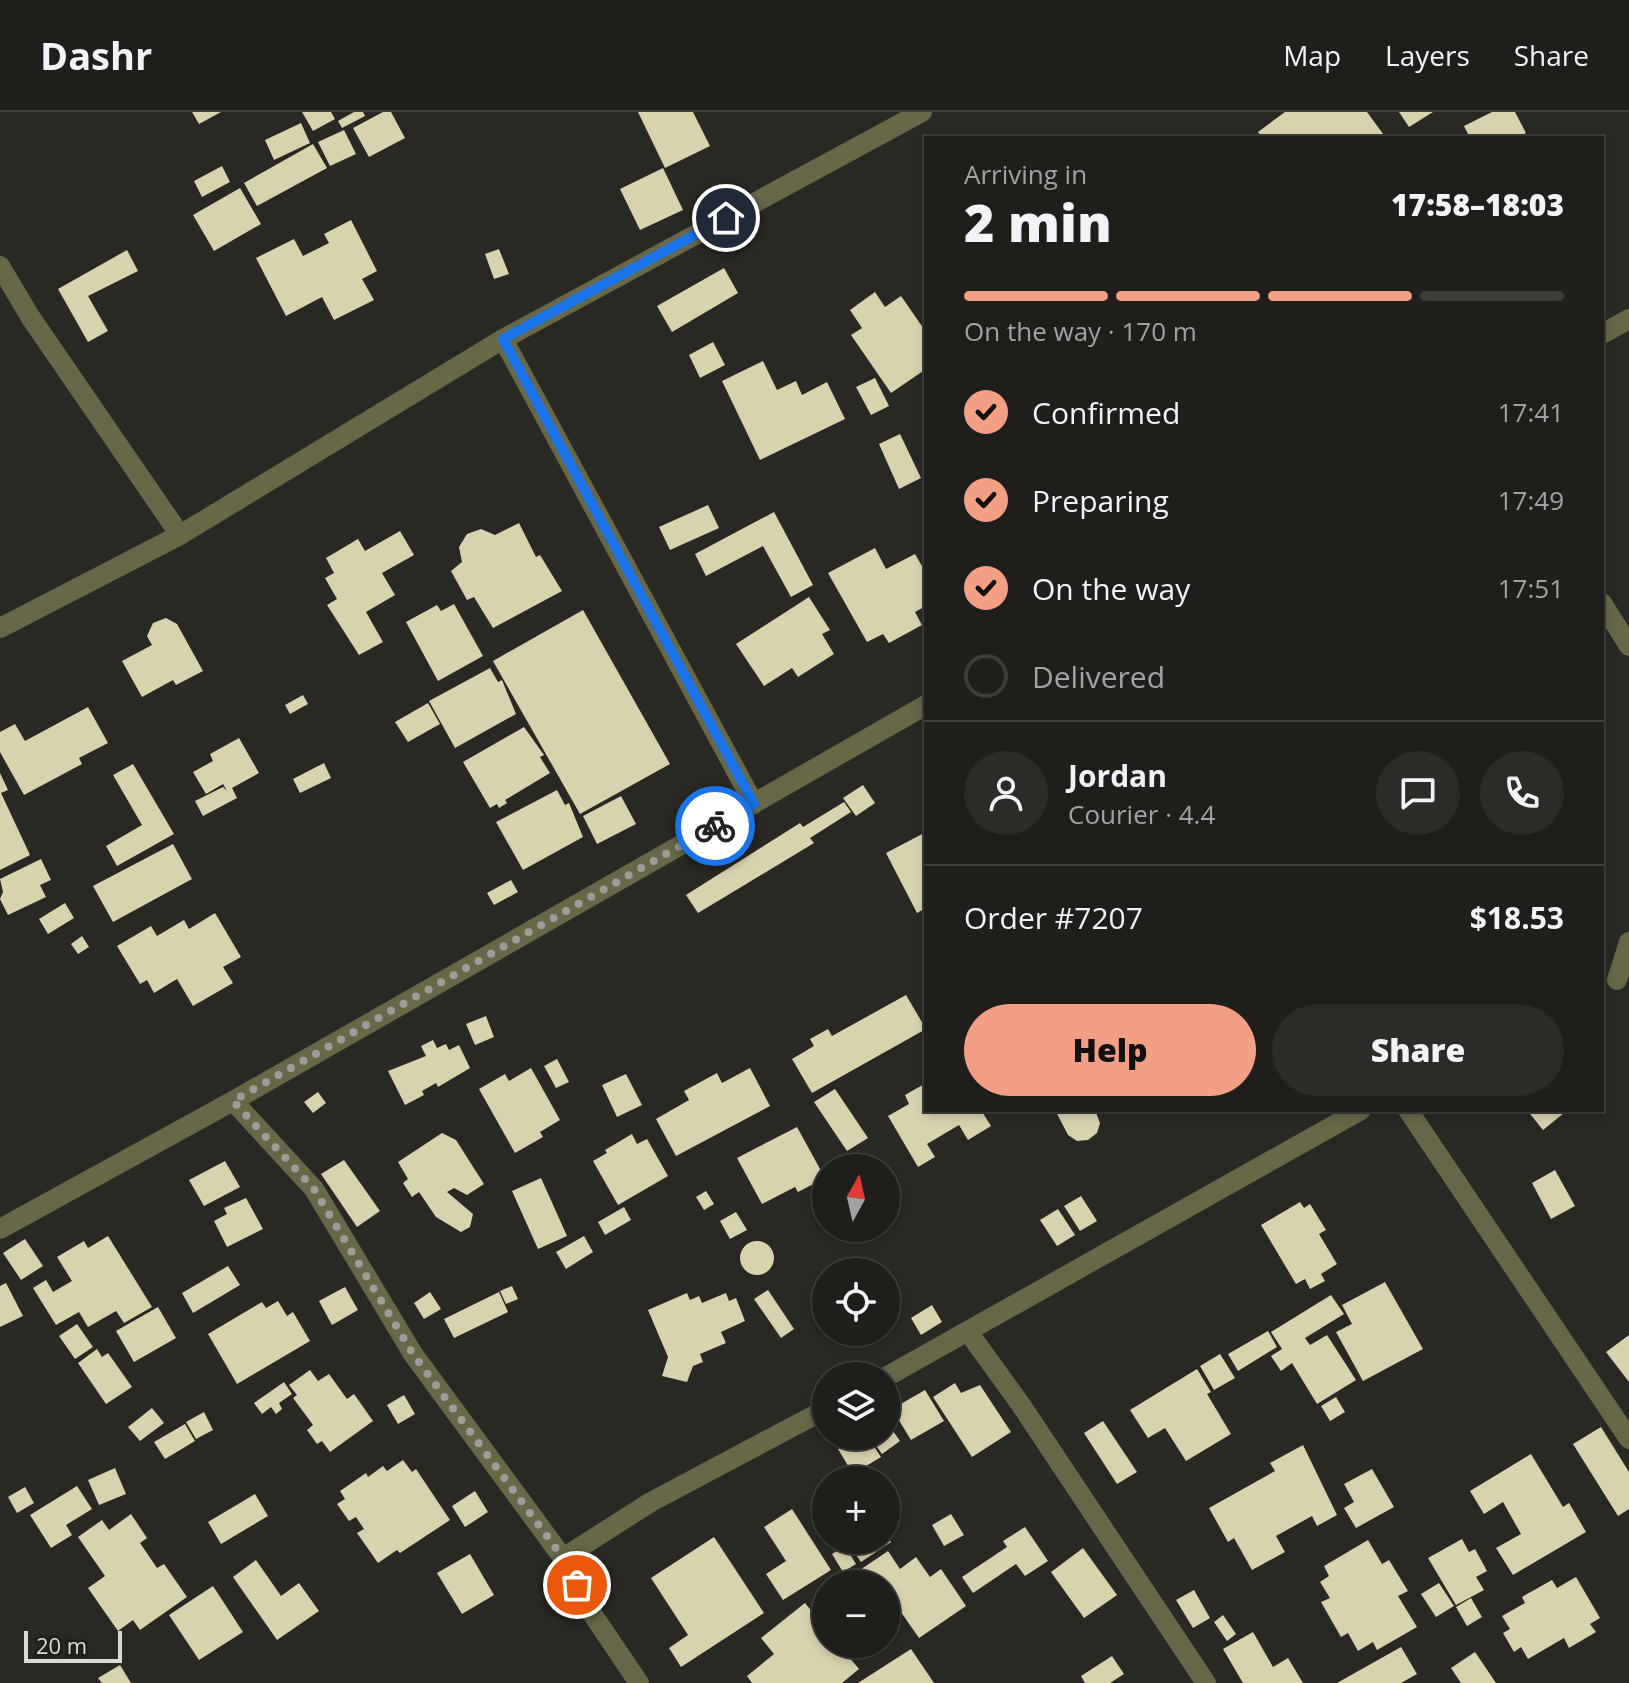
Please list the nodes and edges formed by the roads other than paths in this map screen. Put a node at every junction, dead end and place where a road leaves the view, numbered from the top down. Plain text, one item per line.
1 (922, 112) edge
2 (0, 266) edge
3 (1629, 319) edge
4 (1604, 333) edge
5 (503, 339) junction
6 (180, 535) junction
7 (1604, 606) edge
8 (0, 628) edge
9 (1629, 646) edge
10 (924, 706) edge
11 (754, 804) junction
12 (1629, 942) edge
13 (1616, 980) edge
14 (233, 1101) junction
15 (1357, 1112) edge
16 (1409, 1112) edge
17 (0, 1229) edge
18 (969, 1333) junction
19 (900, 1370) edge
20 (812, 1416) edge
21 (1629, 1439) edge
22 (563, 1558) junction
23 (639, 1683) edge
24 (1206, 1683) edge

1 - 5 street
2 - 6 street
3 - 4 street
5 - 6 street
5 - 11 street
6 - 8 street
7 - 9 street
10 - 11 street
11 - 14 street
12 - 13 street
14 - 17 street
14 - 22 street
15 - 18 street
16 - 21 street
18 - 19 street
18 - 24 street
20 - 22 street
22 - 23 street

